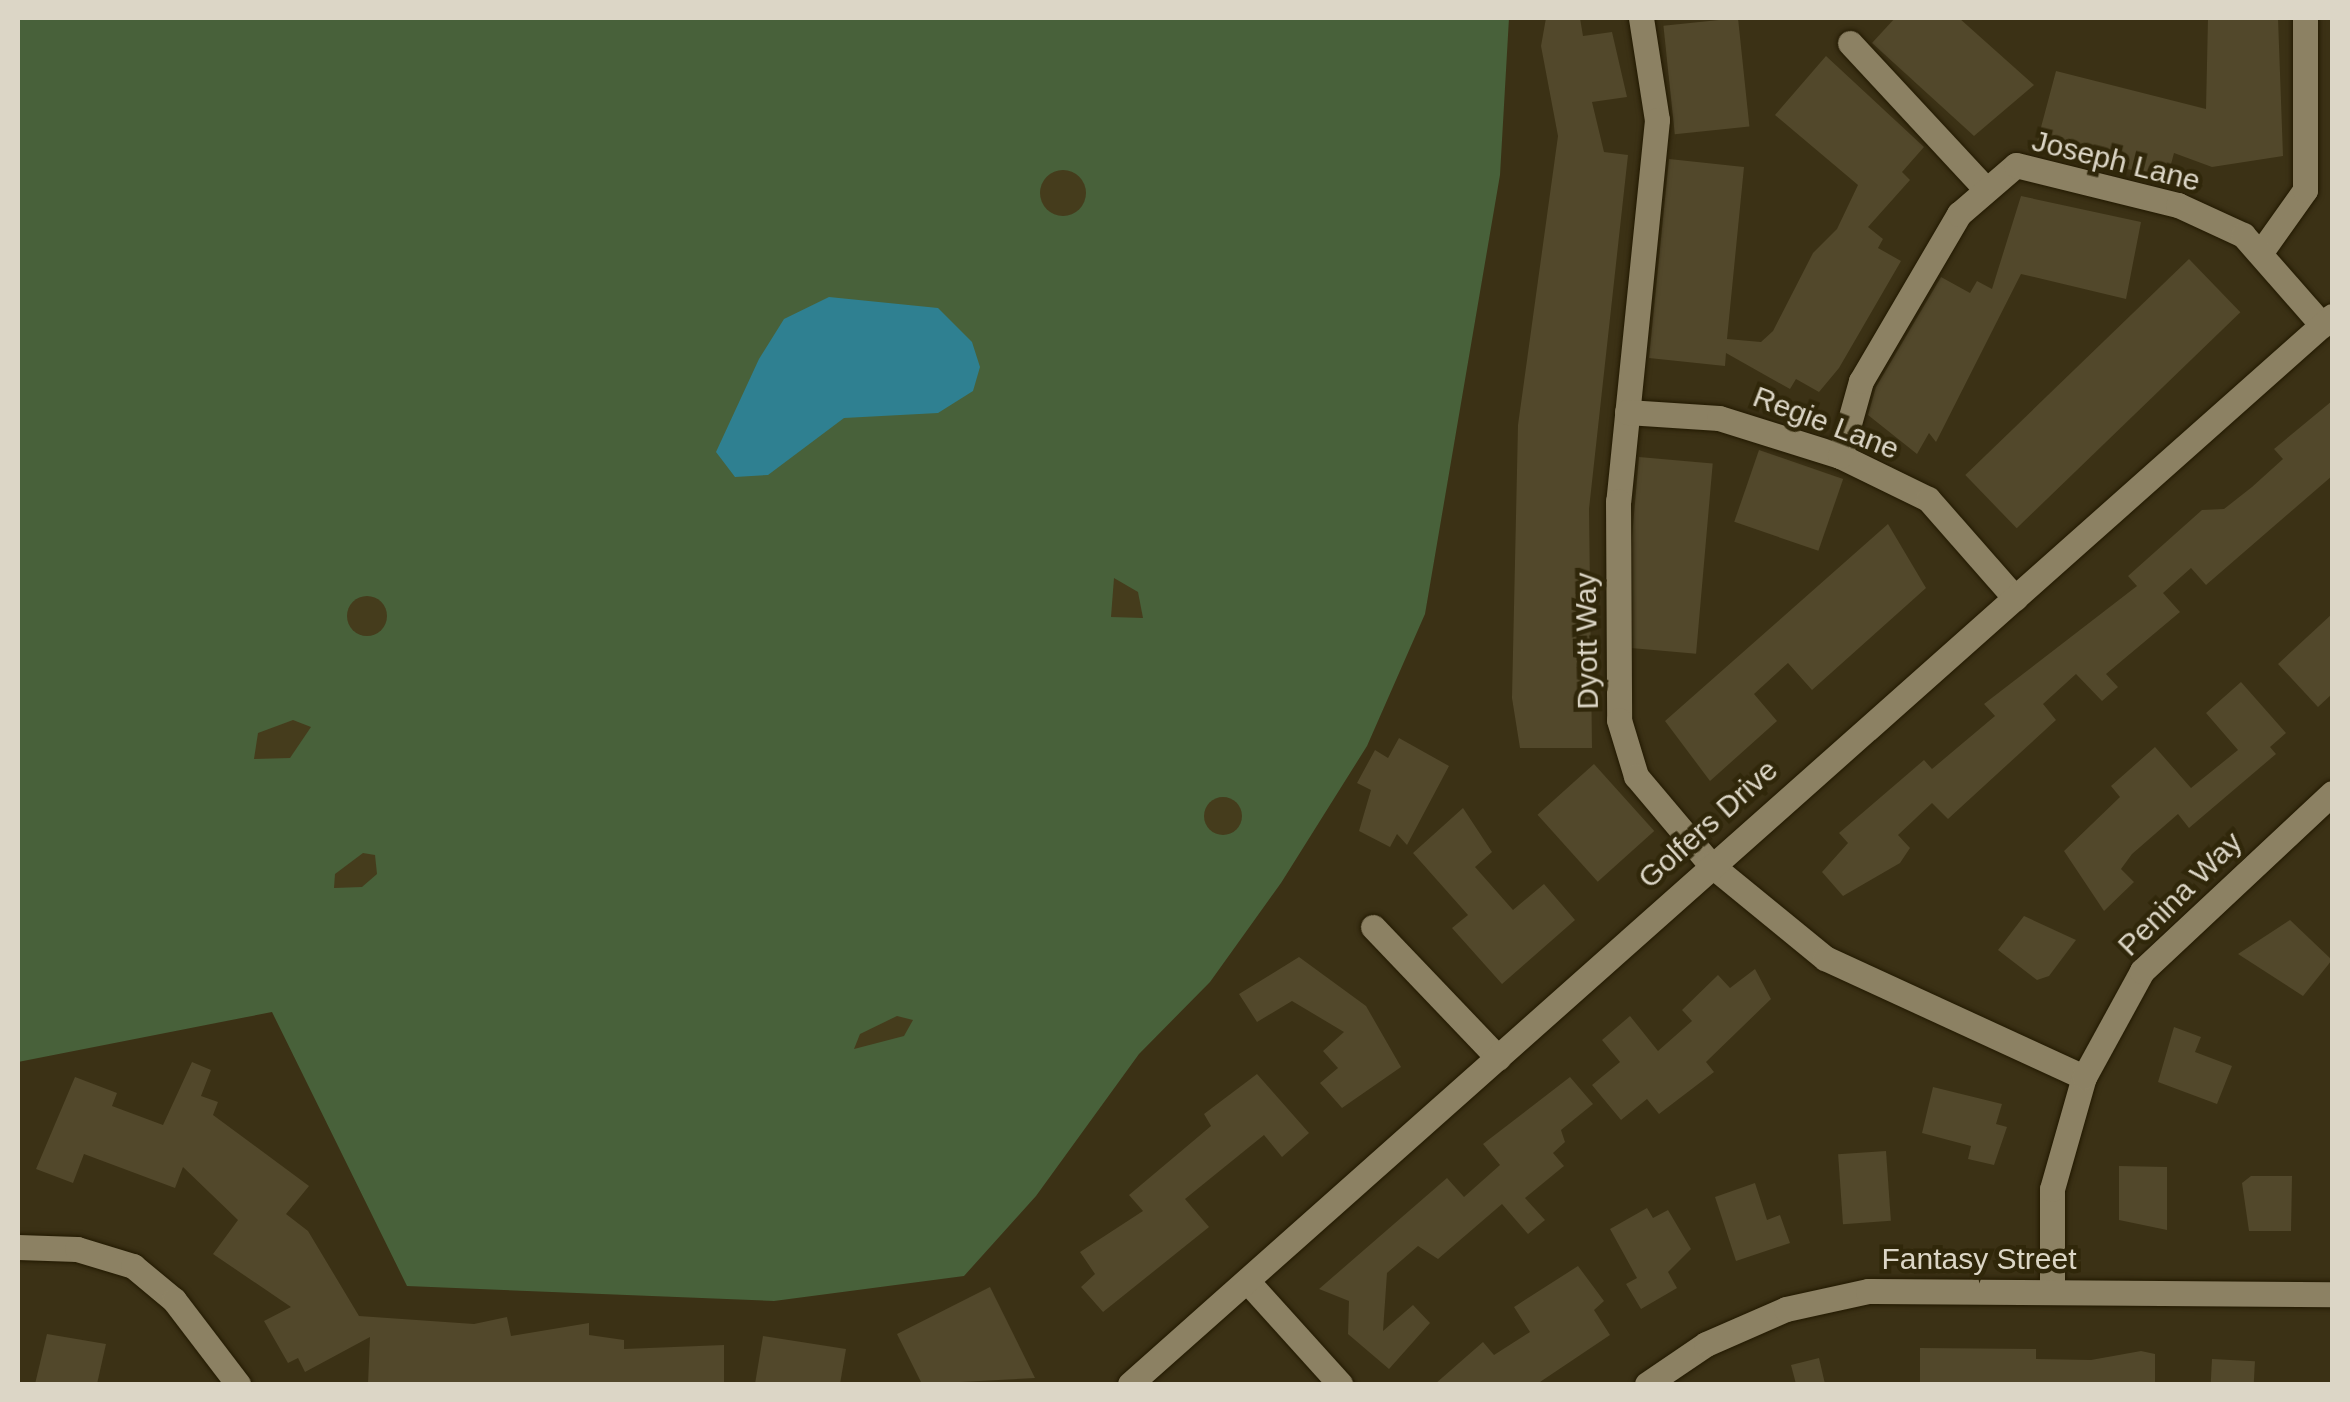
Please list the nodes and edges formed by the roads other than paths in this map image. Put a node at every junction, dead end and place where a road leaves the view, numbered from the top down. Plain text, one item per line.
1 (1641, 18) edge
2 (2305, 18) edge
3 (1850, 43) dead end
4 (1983, 186) junction
5 (2262, 252) junction
6 (2327, 321) edge
7 (1627, 412) junction
8 (1840, 456) junction
9 (2016, 598) junction
10 (2332, 792) edge
11 (1710, 864) junction
12 (1374, 926) dead end
13 (1498, 1058) junction
14 (2084, 1077) junction
15 (18, 1247) edge
16 (1248, 1282) junction
17 (2052, 1291) junction
18 (2332, 1294) edge
19 (238, 1384) edge
20 (1130, 1384) edge
21 (1340, 1384) edge
22 (1647, 1384) edge

1 - 7 street, Dyott Way
2 - 5 street
3 - 4 street
4 - 5 street, Joseph Lane
4 - 8 street
5 - 6 street, Joseph Lane
6 - 9 street, Golfers Drive
7 - 8 street, Regie Lane
7 - 11 street, Dyott Way
8 - 9 street, Regie Lane
9 - 11 street, Golfers Drive
10 - 14 street, Penina Way
11 - 13 street, Golfers Drive
11 - 14 street, Dyott Way
12 - 13 street
13 - 16 street, Golfers Drive
14 - 17 street, Penina Way
15 - 19 street
16 - 20 street, Golfers Drive
16 - 21 street
17 - 18 street, Fantasy Street
17 - 22 street, Fantasy Street

